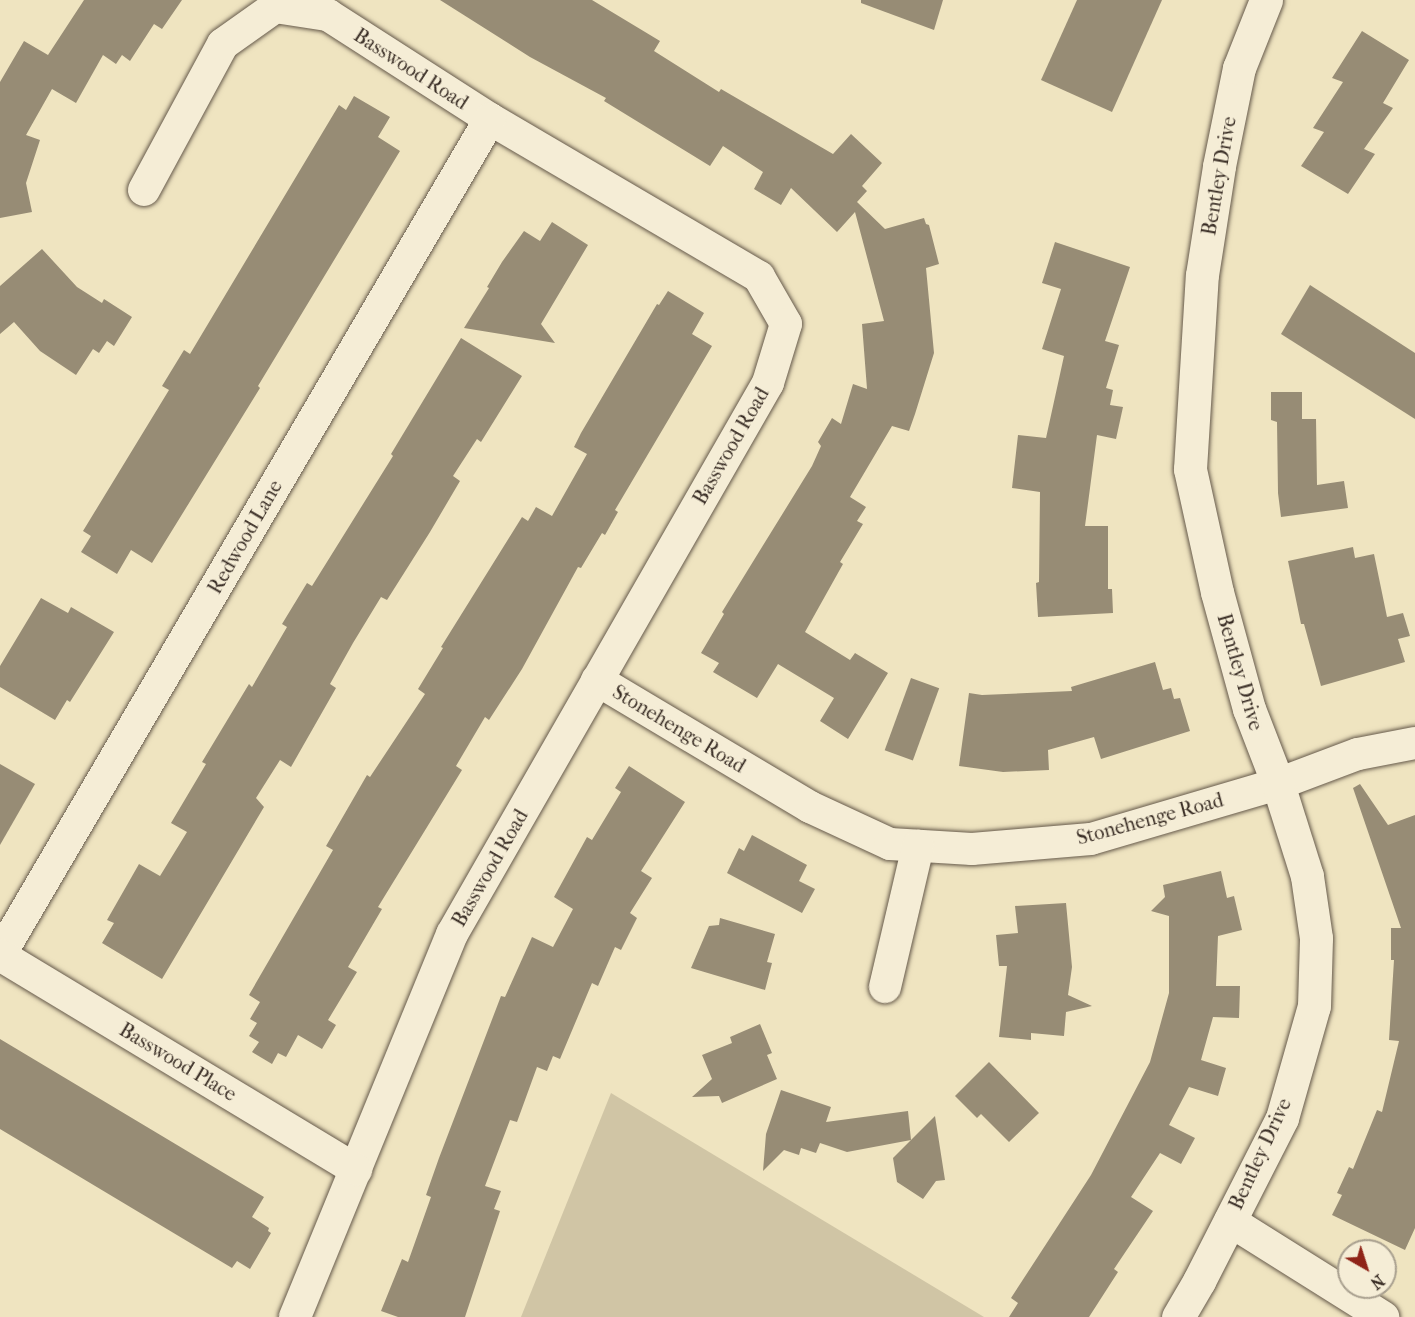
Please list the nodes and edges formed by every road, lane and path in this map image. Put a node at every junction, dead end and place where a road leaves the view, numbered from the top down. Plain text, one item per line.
1 (1266, 0) edge
2 (490, 119) junction
3 (144, 190) dead end
4 (597, 680) junction
5 (1415, 743) edge
6 (1278, 784) junction
7 (918, 846) junction
8 (0, 955) edge
9 (885, 987) dead end
10 (356, 1170) junction
11 (1230, 1221) junction
12 (295, 1317) edge
13 (1178, 1317) edge
14 (1383, 1317) edge

1 - 6 street, Bentley Drive
2 - 3 street, Basswood Road
2 - 4 street, Basswood Road
2 - 8 street, Redwood Lane
4 - 7 street, Stonehenge Road
4 - 10 street, Basswood Road
5 - 6 street, Stonehenge Road
6 - 7 street, Stonehenge Road
6 - 11 street, Bentley Drive
7 - 9 street
8 - 10 street, Basswood Place
10 - 12 street, Basswood Road
11 - 13 street, Bentley Drive
11 - 14 street

